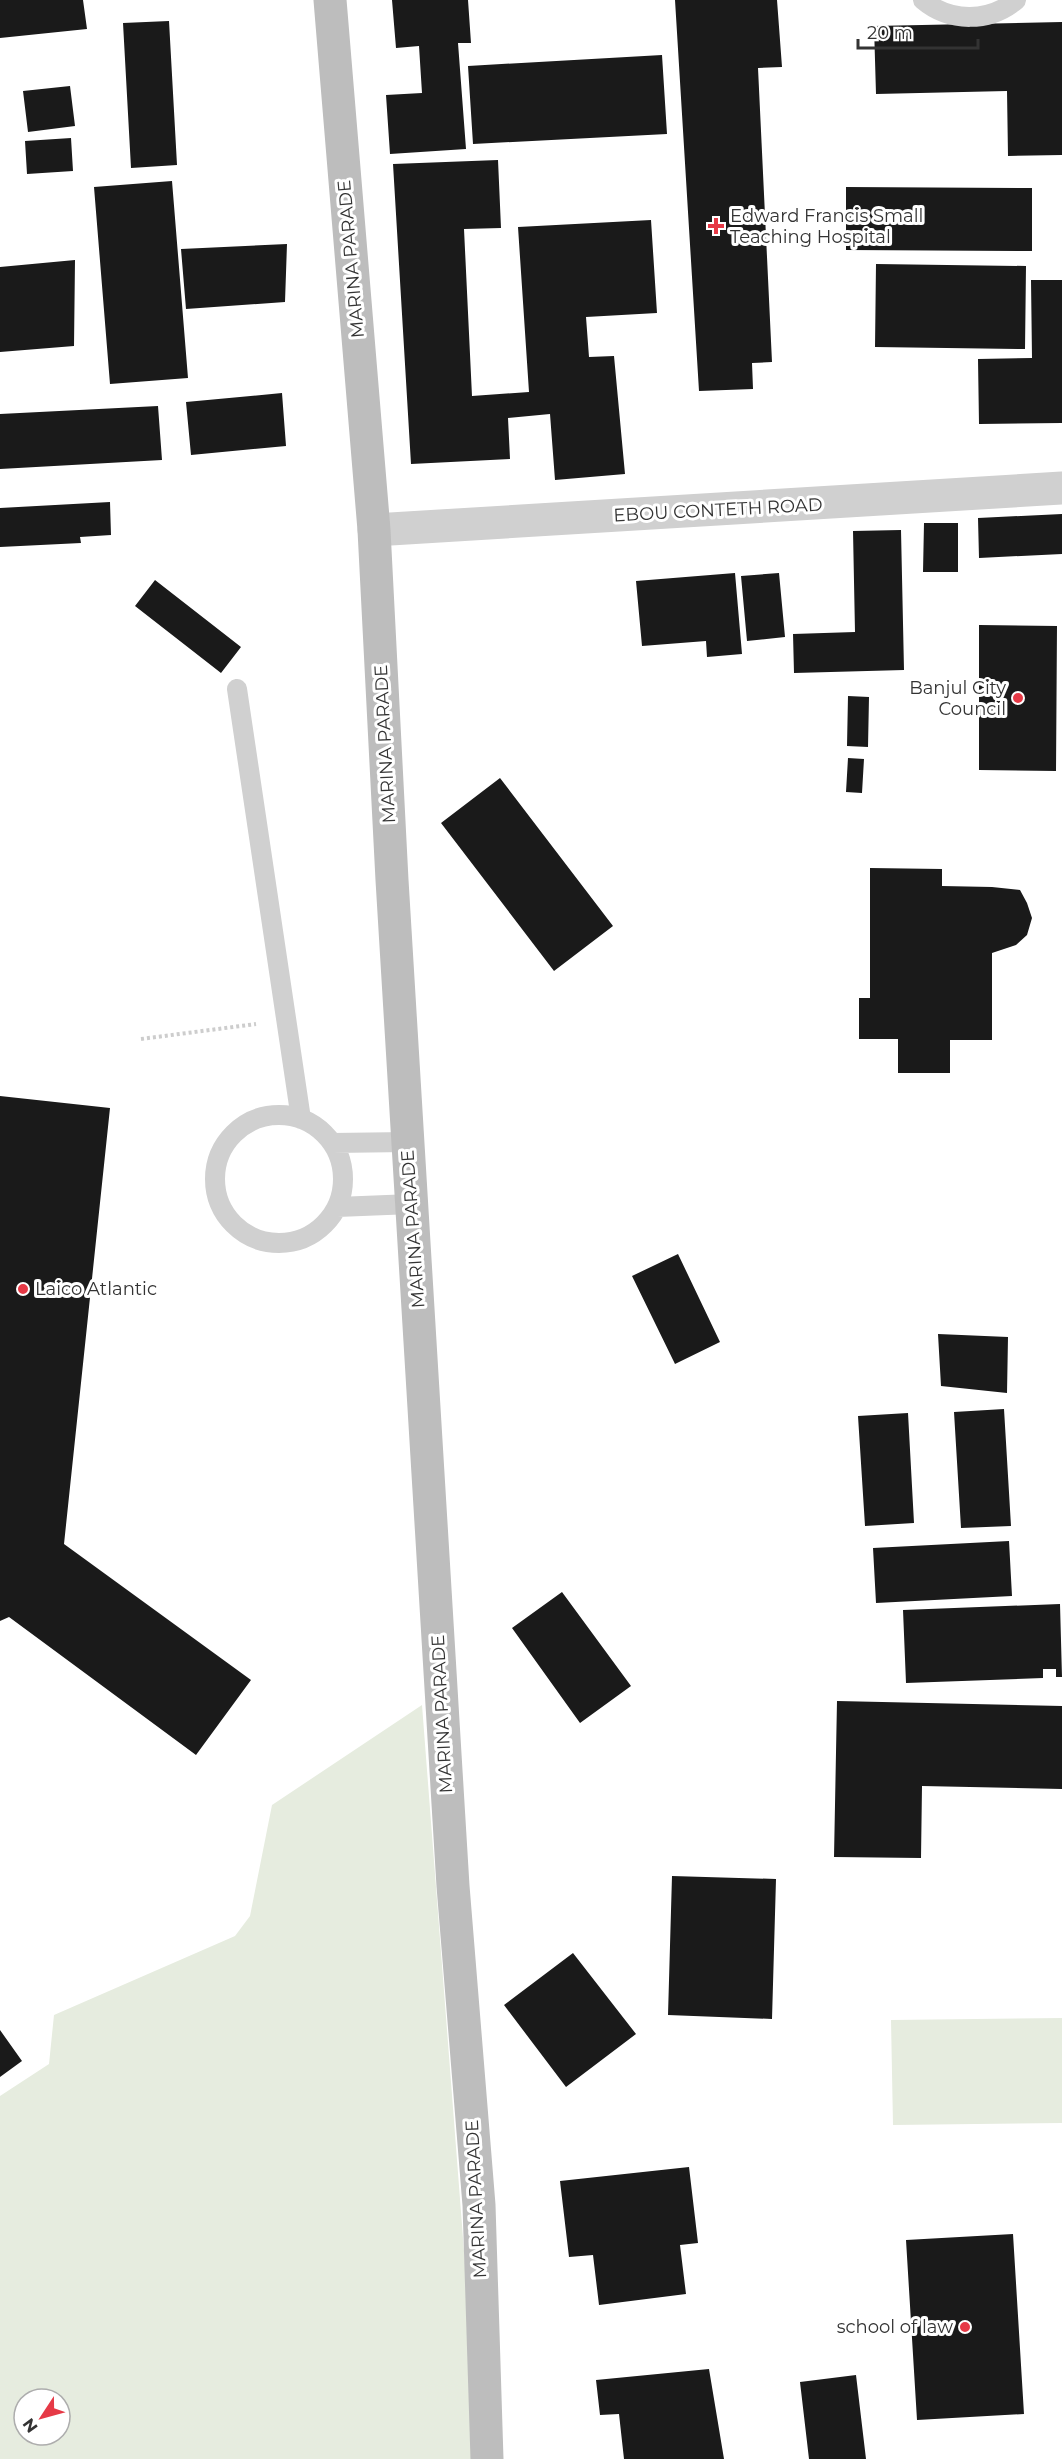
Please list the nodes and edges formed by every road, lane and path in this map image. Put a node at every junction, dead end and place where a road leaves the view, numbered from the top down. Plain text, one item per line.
1 (330, 0) edge
2 (923, 0) edge
3 (1016, 0) edge
4 (1062, 488) edge
5 (374, 530) junction
6 (237, 689) dead end
7 (286, 1022) junction
8 (141, 1039) dead end
9 (301, 1119) junction
10 (408, 1142) junction
11 (332, 1143) junction
12 (412, 1204) junction
13 (337, 1207) junction
14 (487, 2459) edge

1 - 5 street, MARINA PARADE
2 - 3 lane
4 - 5 street, EBOU CONTETH ROAD
5 - 10 street, MARINA PARADE
6 - 7 lane
7 - 8 path
7 - 9 lane
9 - 11 lane
9 - 13 lane
10 - 11 lane
10 - 12 street, MARINA PARADE
11 - 13 lane
12 - 13 lane
12 - 14 street, MARINA PARADE

